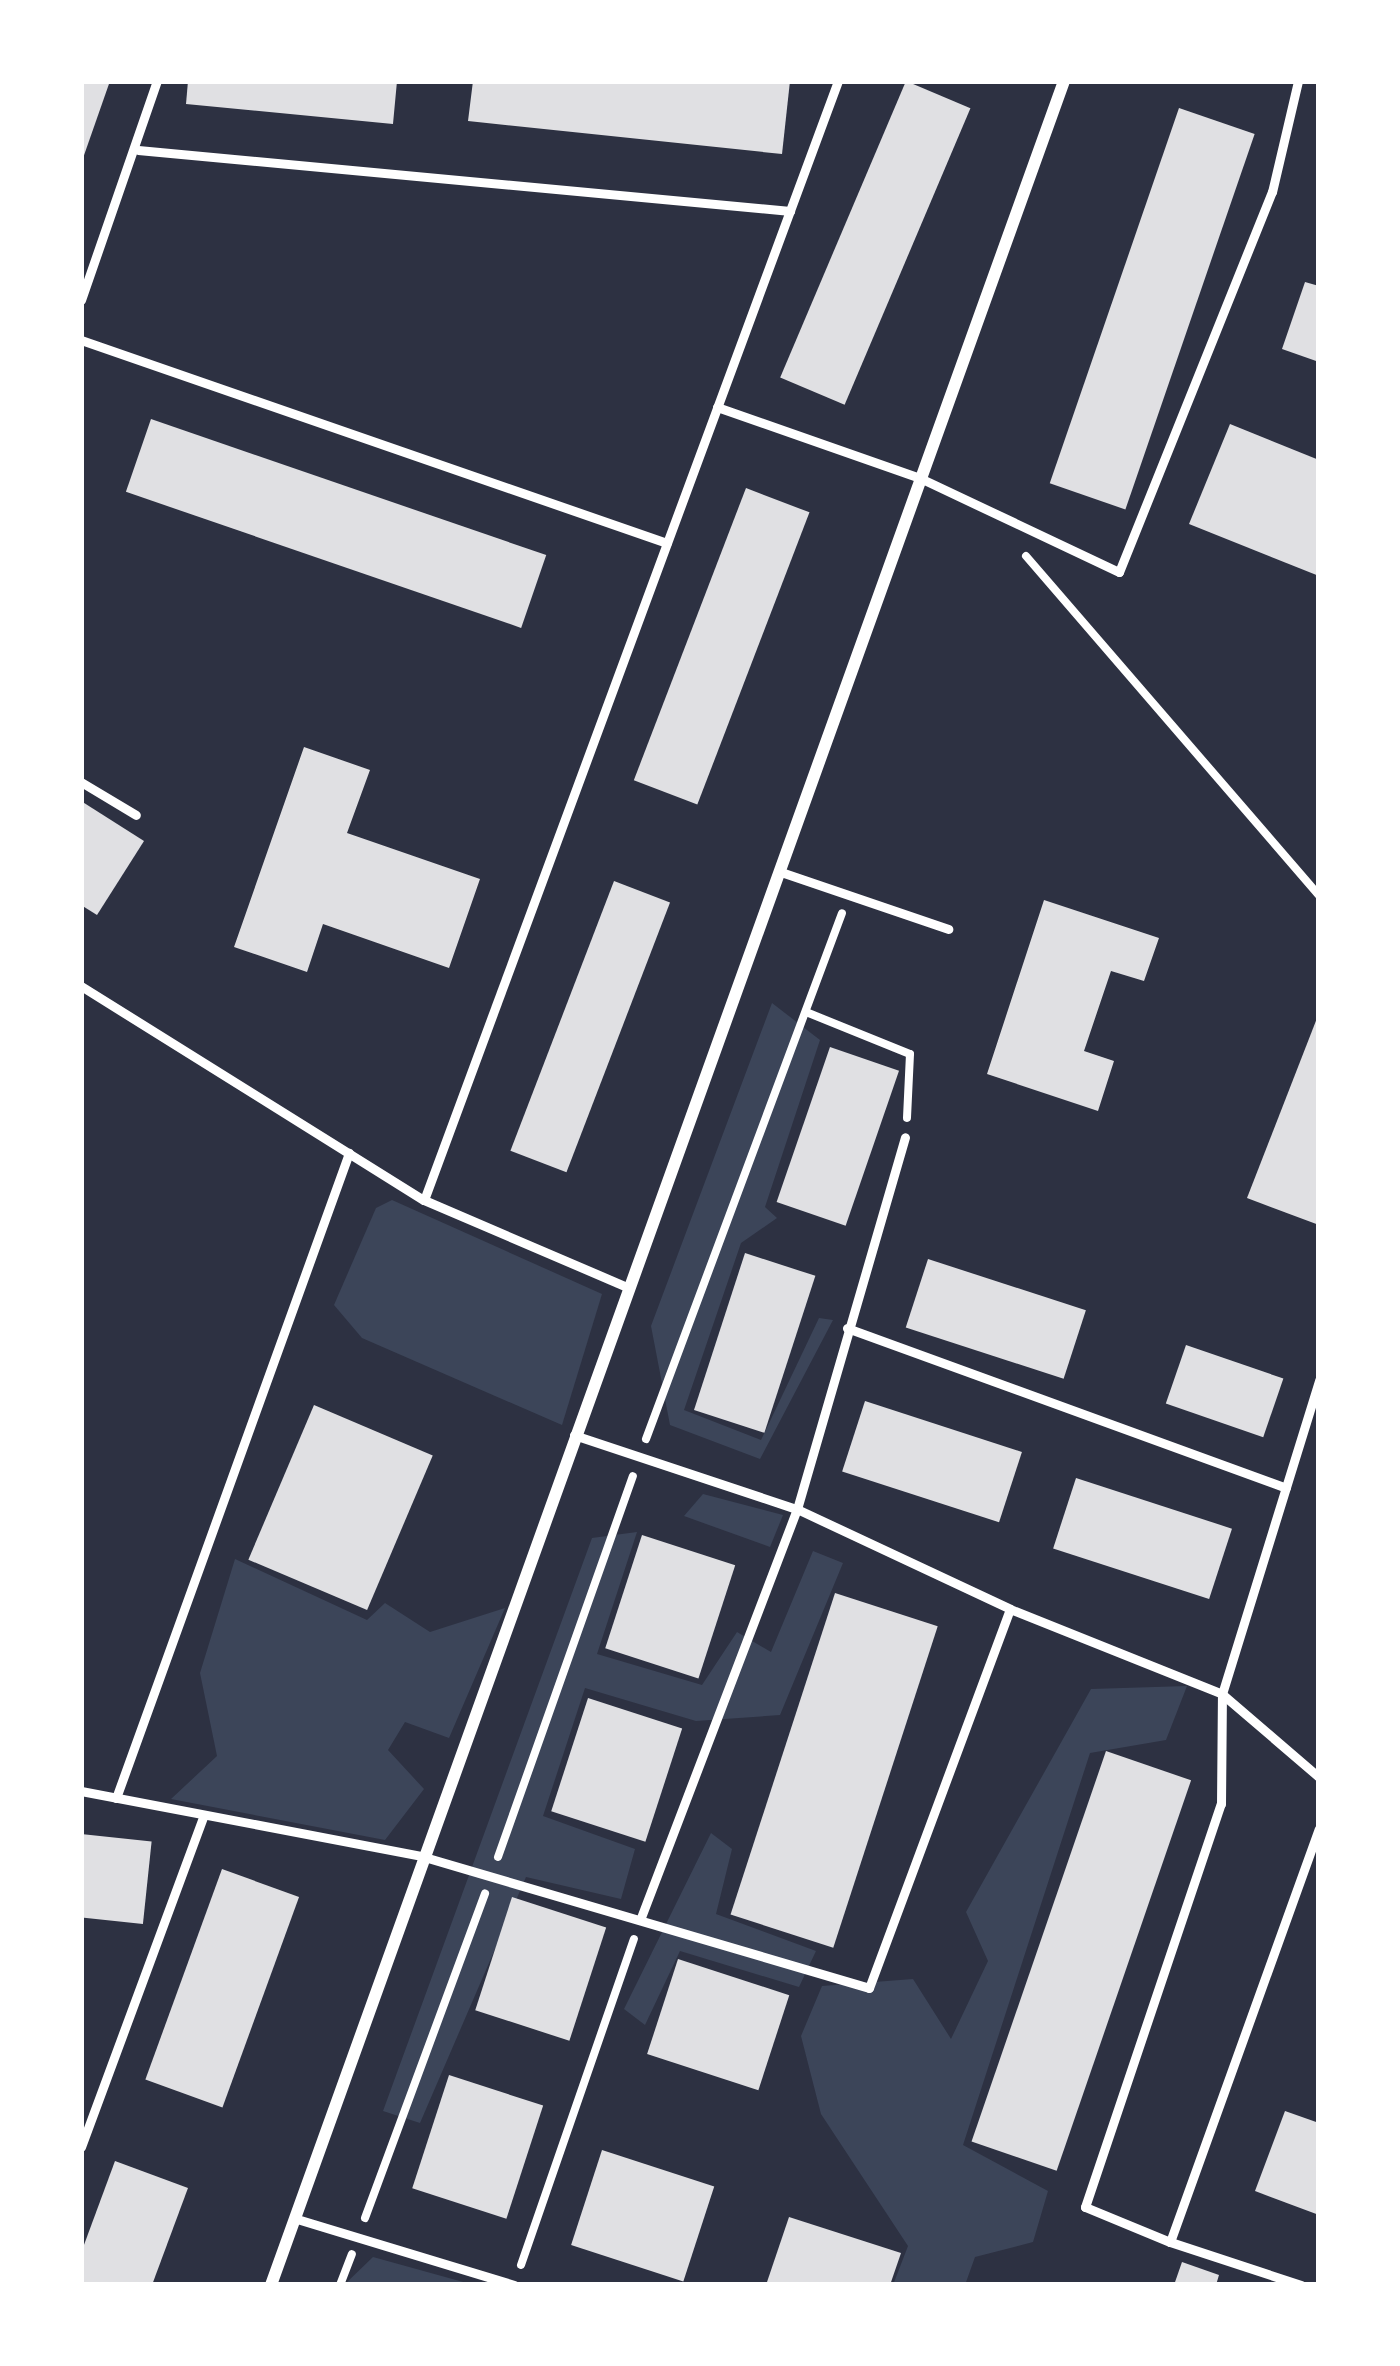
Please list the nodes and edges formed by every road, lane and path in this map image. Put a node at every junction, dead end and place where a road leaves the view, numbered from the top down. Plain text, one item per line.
1 (158, 81) edge
2 (838, 81) edge
3 (1064, 81) edge
4 (1298, 81) edge
5 (138, 150) junction
6 (790, 212) junction
7 (81, 300) edge
8 (81, 340) edge
9 (717, 407) junction
10 (920, 478) junction
11 (986, 509) junction
12 (667, 543) junction
13 (81, 782) edge
14 (136, 815) dead end
15 (778, 871) junction
16 (849, 895) junction
17 (1319, 896) edge
18 (948, 929) dead end
19 (81, 986) edge
20 (806, 1012) junction
21 (904, 1137) joint
22 (349, 1153) junction
23 (424, 1200) junction
24 (627, 1287) junction
25 (847, 1328) junction
26 (1319, 1379) edge
27 (574, 1435) junction
28 (638, 1460) junction
29 (1286, 1488) junction
30 (797, 1509) junction
31 (1010, 1609) junction
32 (1222, 1694) junction
33 (1319, 1778) edge
34 (81, 1791) edge
35 (116, 1798) junction
36 (204, 1815) junction
37 (1319, 1829) edge
38 (421, 1856) junction
39 (640, 1920) junction
40 (81, 2147) edge
41 (297, 2218) junction
42 (1170, 2242) junction
43 (271, 2285) edge
44 (514, 2285) edge
45 (1301, 2285) edge

1 - 5 lane
2 - 6 lane
3 - 10 street
4 - 11 lane
5 - 6 lane
5 - 7 lane
6 - 9 lane
8 - 12 lane
9 - 10 lane
9 - 12 lane
10 - 11 lane
10 - 15 street
11 - 17 path
12 - 23 lane
13 - 14 lane
15 - 16 lane
15 - 24 street
16 - 18 lane
16 - 20 path
19 - 22 lane
20 - 21 path
20 - 28 path
21 - 25 lane
22 - 23 lane
22 - 35 lane
23 - 24 lane
24 - 27 street
25 - 29 lane
25 - 30 lane
26 - 29 lane
27 - 28 lane
27 - 38 street
28 - 30 lane
29 - 32 lane
30 - 31 lane
30 - 39 lane
31 - 32 lane
31 - 39 lane
32 - 33 lane
32 - 42 lane
34 - 35 lane
35 - 36 lane
36 - 38 lane
36 - 40 lane
37 - 42 lane
38 - 39 lane
38 - 41 street
39 - 44 path
41 - 43 street
41 - 44 lane
42 - 45 lane

